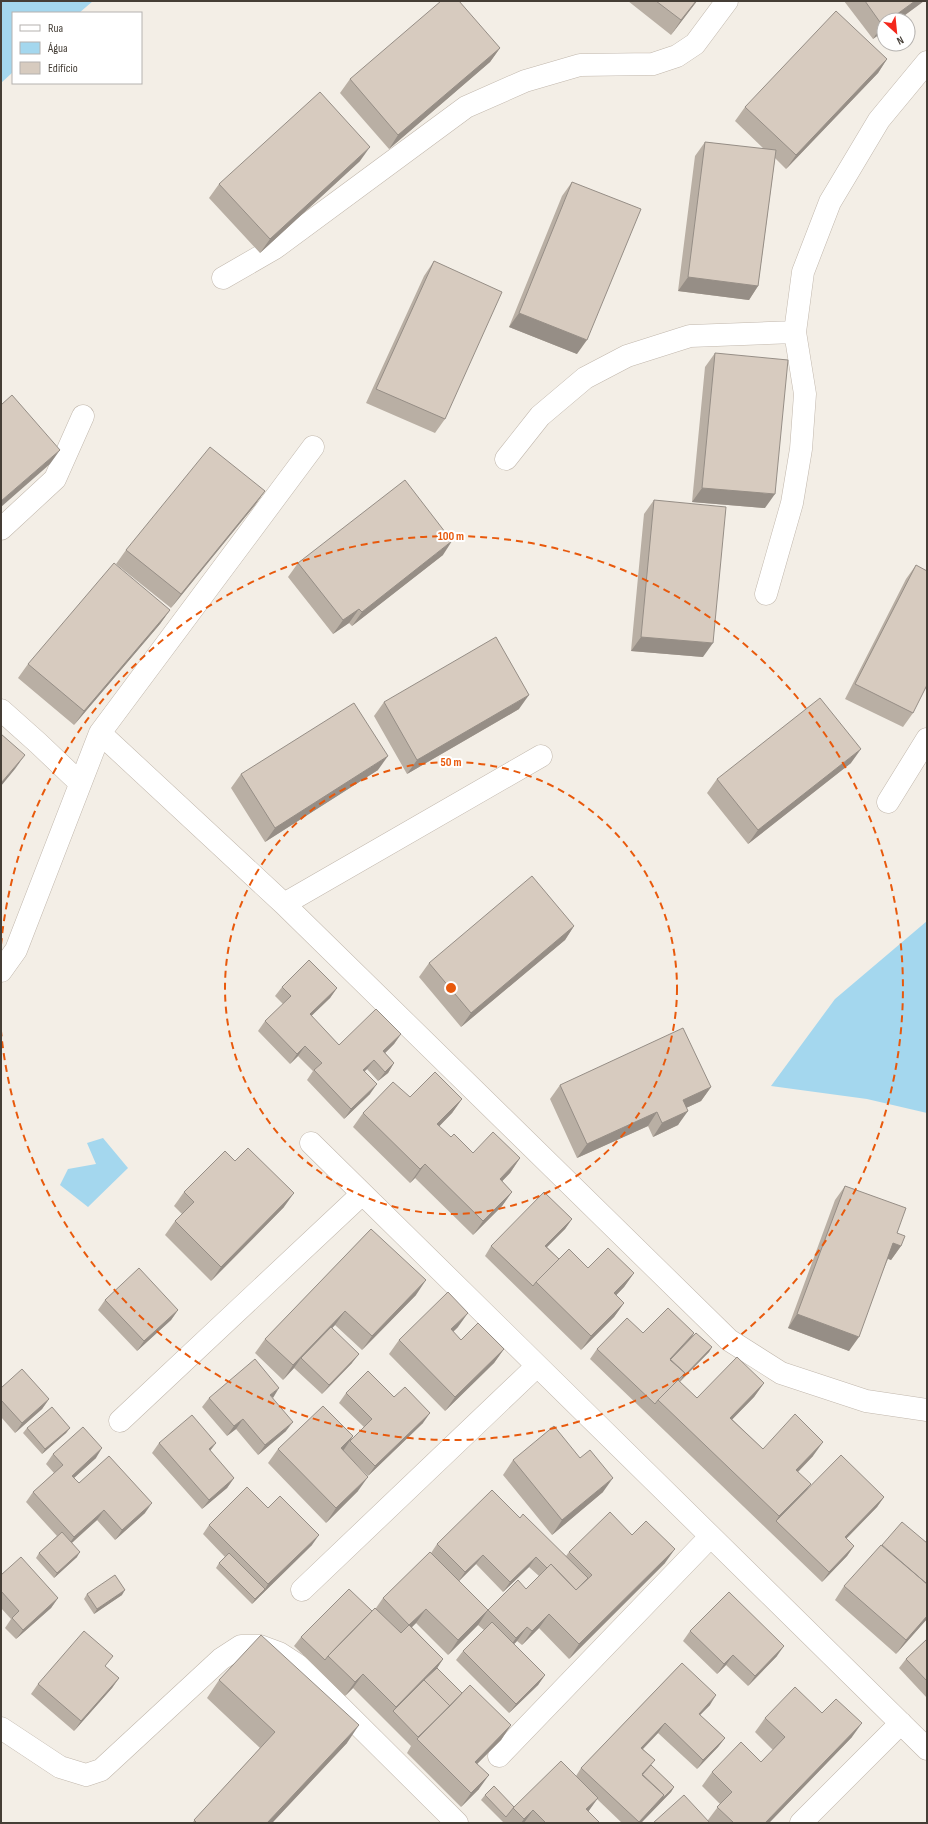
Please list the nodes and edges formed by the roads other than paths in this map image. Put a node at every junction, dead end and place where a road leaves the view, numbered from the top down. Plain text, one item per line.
1 (727, 1) edge
2 (927, 62) edge
3 (224, 278) dead end
4 (795, 332) junction
5 (84, 416) dead end
6 (313, 447) dead end
7 (506, 459) dead end
8 (1, 529) edge
9 (766, 594) dead end
10 (1, 710) edge
11 (100, 733) junction
12 (927, 739) edge
13 (541, 756) dead end
14 (80, 783) junction
15 (888, 802) dead end
16 (284, 904) junction
17 (1, 971) edge
18 (311, 1144) dead end
19 (362, 1194) junction
20 (538, 1366) junction
21 (927, 1410) edge
22 (120, 1421) dead end
23 (710, 1537) junction
24 (302, 1590) dead end
25 (901, 1723) junction
26 (1, 1728) edge
27 (927, 1749) edge
28 (499, 1756) edge
29 (457, 1823) edge
30 (801, 1823) edge

1 - 3 street
2 - 4 street
4 - 7 street
4 - 9 street
5 - 8 street
6 - 11 street
10 - 14 street
11 - 14 street
11 - 16 street
12 - 15 street
13 - 16 street
14 - 17 street
16 - 21 street
18 - 19 street
19 - 20 street
19 - 22 street
20 - 23 street
20 - 24 street
23 - 25 street
23 - 28 street
25 - 27 street
25 - 30 street
26 - 29 street

